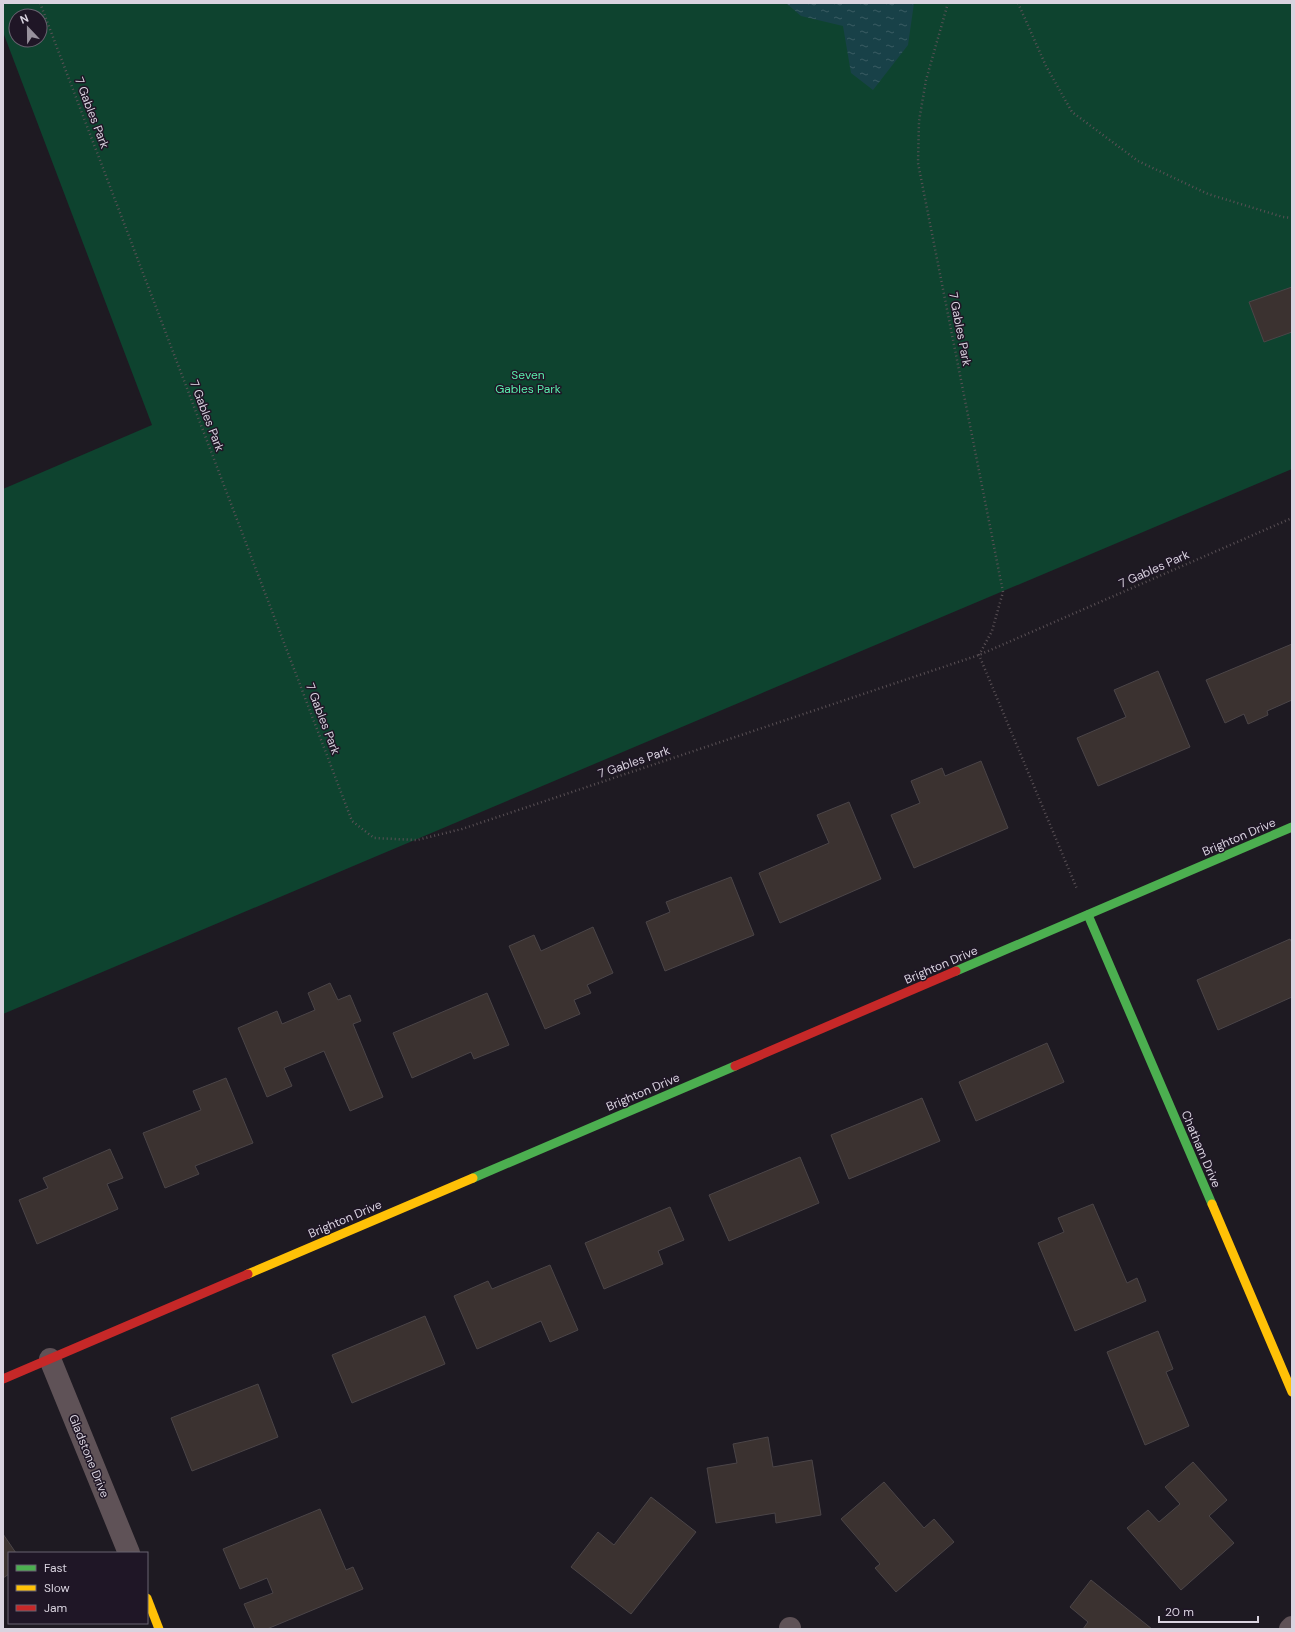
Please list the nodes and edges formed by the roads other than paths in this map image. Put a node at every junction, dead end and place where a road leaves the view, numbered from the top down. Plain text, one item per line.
1 (1292, 828) edge
2 (1088, 915) junction
3 (50, 1359) junction
4 (3, 1379) edge
5 (1292, 1392) edge
6 (129, 1552) edge
7 (148, 1601) edge
8 (1292, 1627) edge
9 (159, 1629) edge
10 (1290, 1629) edge

1 - 2 street, Brighton Drive
2 - 3 street, Brighton Drive
2 - 5 street, Chatham Drive
3 - 4 street, Brighton Drive
3 - 6 street, Gladstone Drive
7 - 9 street
8 - 10 street

